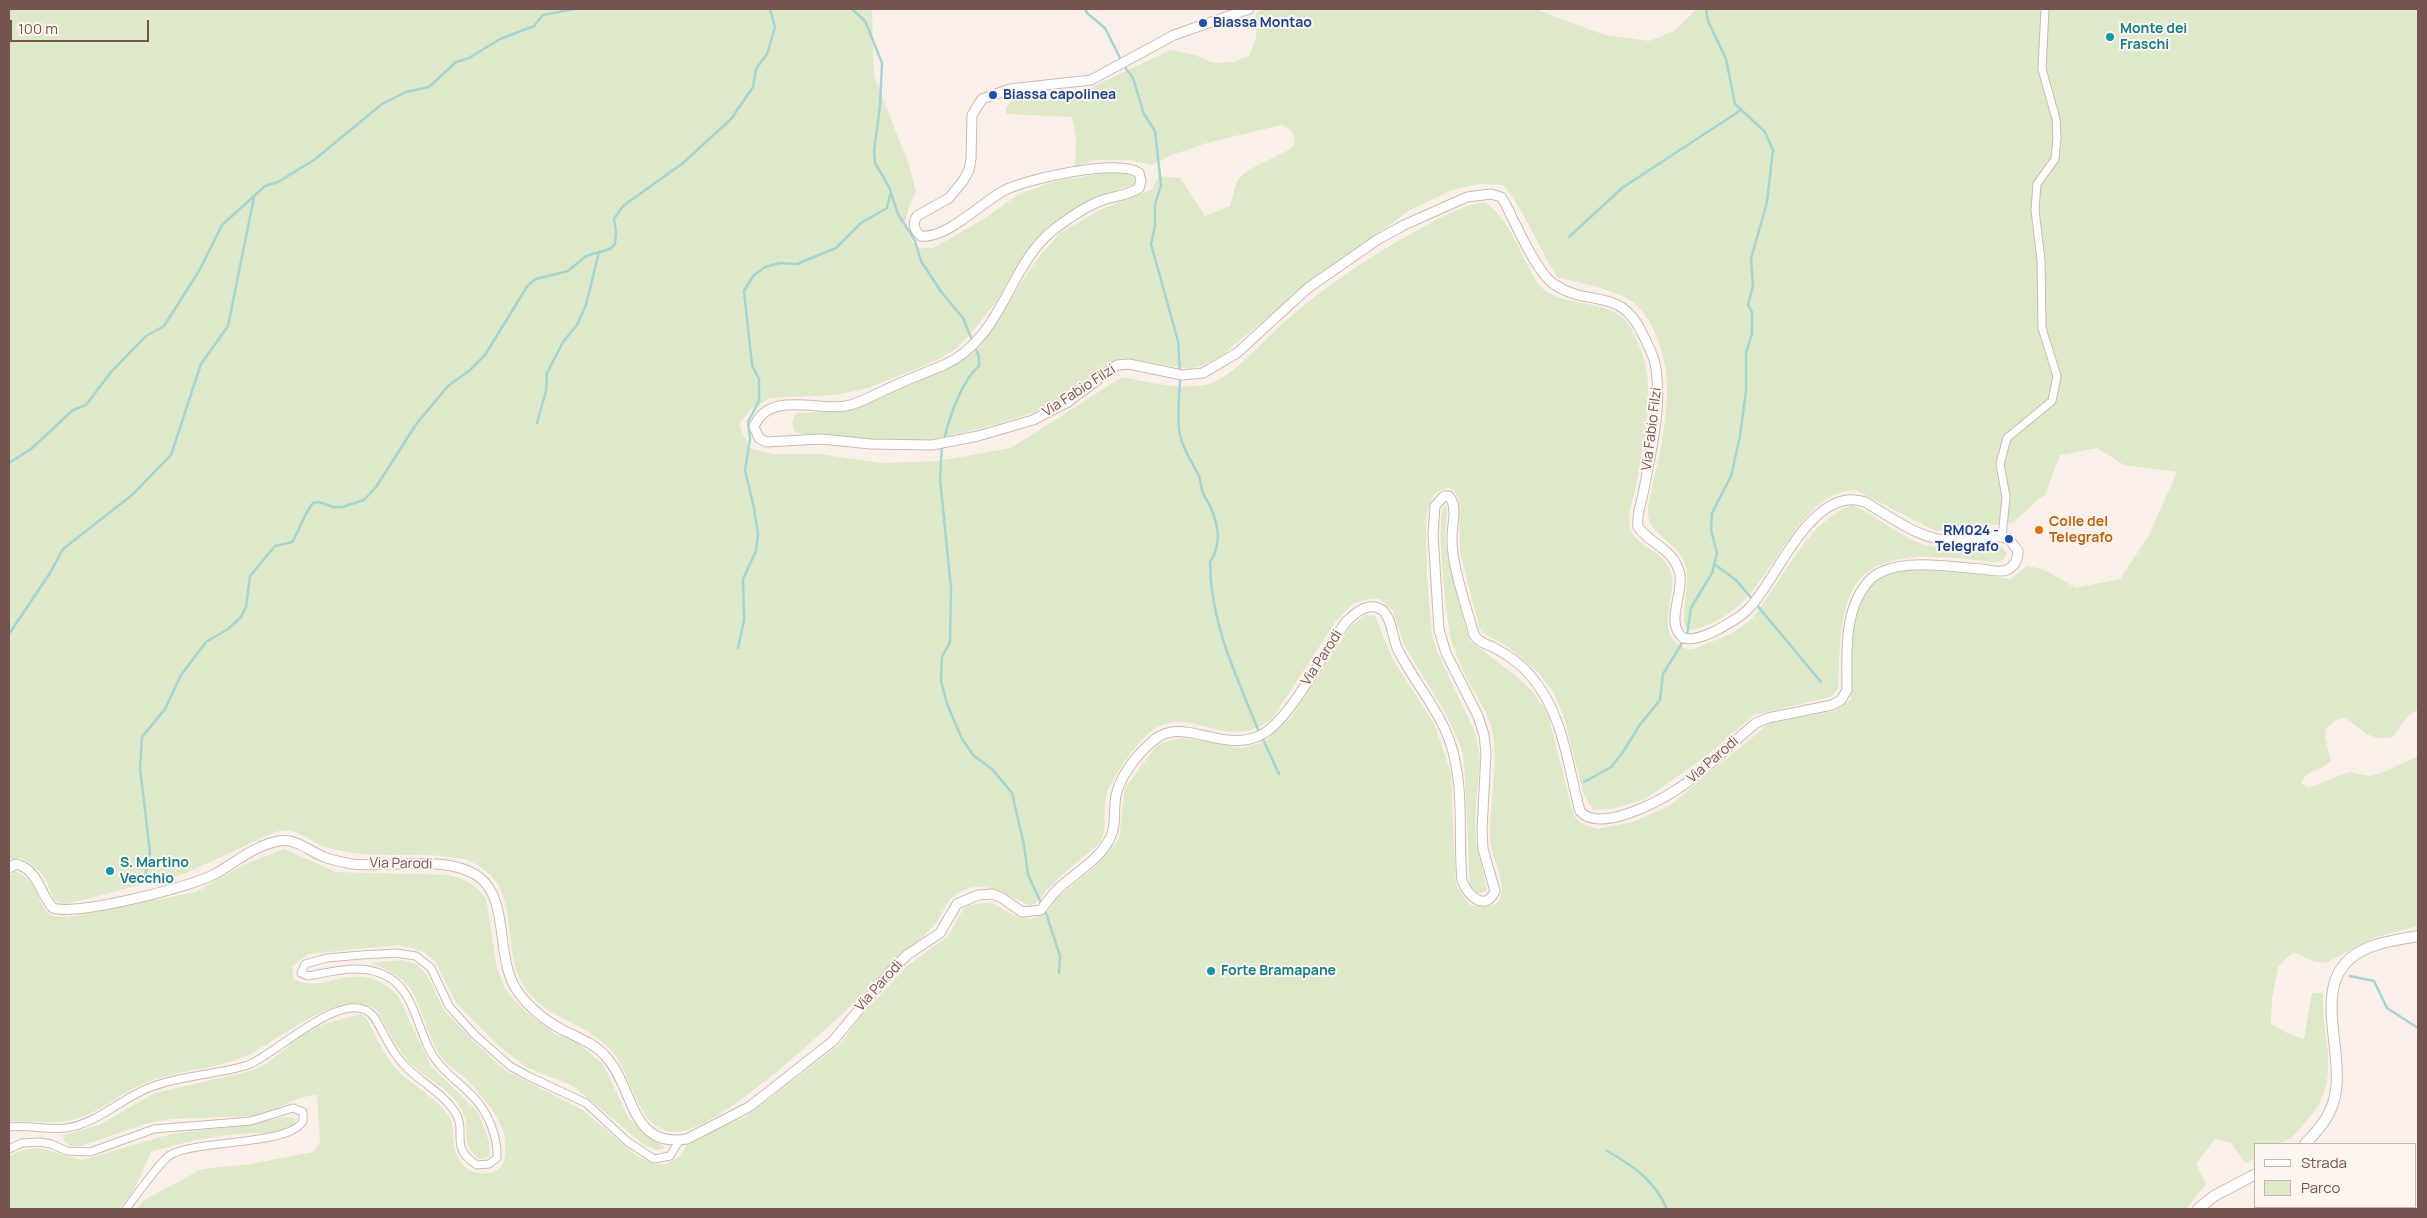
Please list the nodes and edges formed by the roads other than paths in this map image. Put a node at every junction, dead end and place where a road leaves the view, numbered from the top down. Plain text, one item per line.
1 (1249, 9) edge
2 (2045, 9) edge
3 (2002, 537) junction
4 (9, 868) edge
5 (2418, 936) edge
6 (9, 1127) edge
7 (679, 1141) junction
8 (2306, 1143) edge
9 (9, 1149) edge
10 (2254, 1175) edge
11 (126, 1209) edge
12 (2198, 1209) edge

1 - 3 street, Via Fabio Filzi
2 - 3 street
3 - 7 street, Via Parodi
4 - 7 street, Via Parodi
5 - 8 main road
6 - 7 street
9 - 11 street
10 - 12 main road

